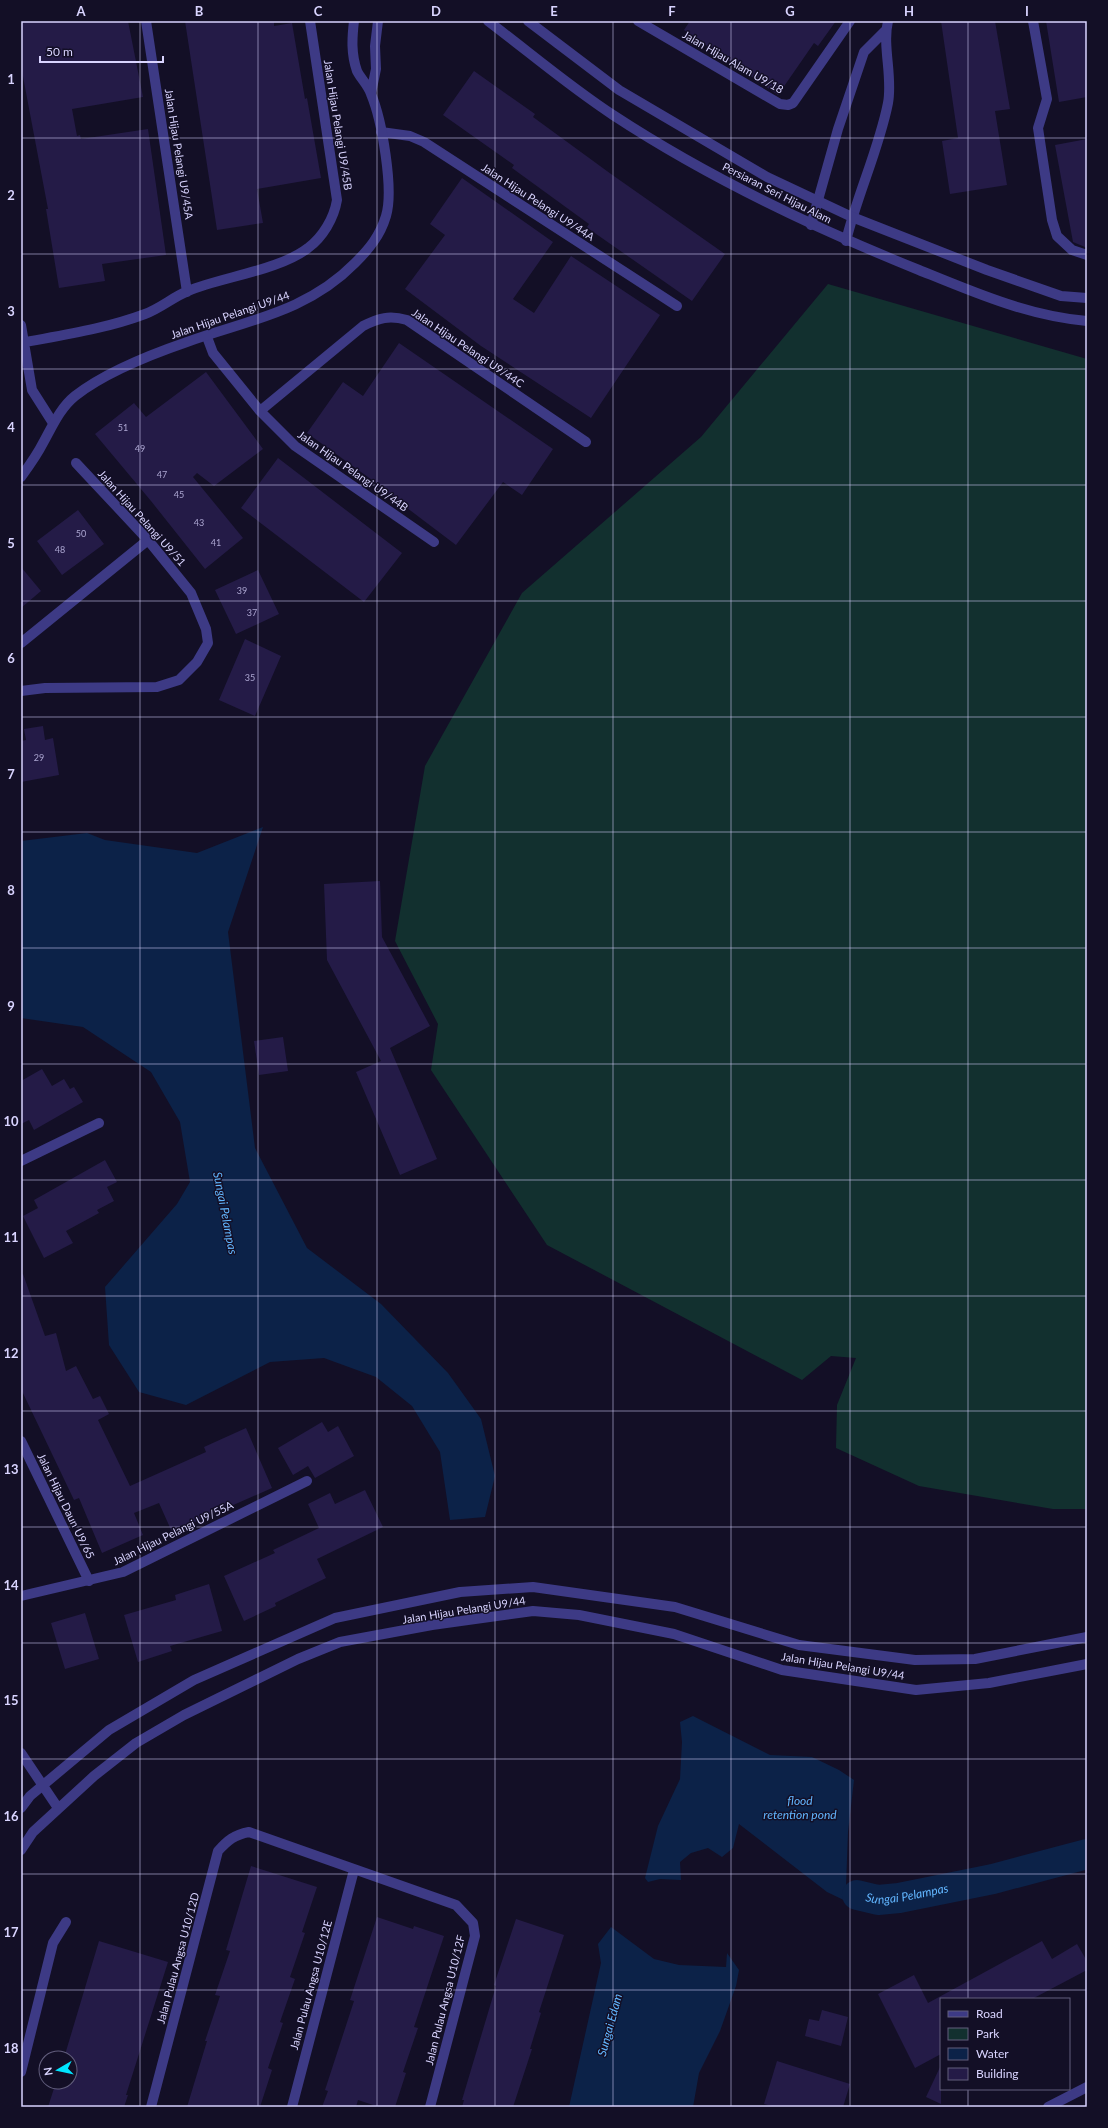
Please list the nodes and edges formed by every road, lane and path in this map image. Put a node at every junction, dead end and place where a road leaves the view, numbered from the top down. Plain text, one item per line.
1 (146, 21) edge
2 (310, 21) edge
3 (354, 21) edge
4 (378, 21) edge
5 (488, 21) edge
6 (528, 21) edge
7 (638, 21) edge
8 (850, 21) edge
9 (1033, 21) edge
10 (887, 25) edge
11 (371, 94) junction
12 (381, 132) junction
13 (817, 201) junction
14 (852, 217) junction
15 (811, 225) junction
16 (846, 241) junction
17 (1087, 255) edge
18 (187, 292) junction
19 (1087, 298) edge
20 (677, 306) dead end
21 (1087, 322) edge
22 (21, 325) edge
23 (207, 337) junction
24 (22, 343) edge
25 (260, 411) junction
26 (53, 423) junction
27 (586, 442) dead end
28 (76, 463) dead end
29 (21, 477) edge
30 (148, 540) junction
31 (434, 542) dead end
32 (21, 643) edge
33 (21, 691) edge
34 (99, 1123) dead end
35 (21, 1161) edge
36 (21, 1442) edge
37 (307, 1481) dead end
38 (89, 1581) junction
39 (21, 1596) edge
40 (1087, 1637) edge
41 (1087, 1664) edge
42 (21, 1753) edge
43 (42, 1786) junction
44 (21, 1808) edge
45 (58, 1808) junction
46 (21, 1850) edge
47 (354, 1870) junction
48 (66, 1922) dead end
49 (21, 2072) edge
50 (1087, 2087) edge
51 (151, 2107) edge
52 (292, 2107) edge
53 (430, 2107) edge
54 (1048, 2107) edge

1 - 18 street, Jalan Hijau Pelangi U9/45A
2 - 18 street, Jalan Hijau Pelangi U9/45B
3 - 11 street, Jalan Hijau Pelangi U9/44
4 - 11 street, Jalan Hijau Pelangi U9/44
5 - 15 street, Persiaran Seri Hijau Alam
6 - 13 street, Persiaran Seri Hijau Alam
7 - 8 street, Jalan Hijau Alam U9/18
9 - 17 street
10 - 13 street
10 - 14 street
11 - 12 street, Jalan Hijau Pelangi U9/44
12 - 20 street, Jalan Hijau Pelangi U9/44A
12 - 23 street, Jalan Hijau Pelangi U9/44
13 - 14 street, Persiaran Seri Hijau Alam
13 - 15 street
14 - 16 street
14 - 19 street, Persiaran Seri Hijau Alam
15 - 16 street, Persiaran Seri Hijau Alam
16 - 21 street, Persiaran Seri Hijau Alam
18 - 24 street, Jalan Hijau Pelangi U9/45B
22 - 24 street
23 - 25 street, Jalan Hijau Pelangi U9/44B
23 - 26 street, Jalan Hijau Pelangi U9/44
24 - 26 street
25 - 27 street, Jalan Hijau Pelangi U9/44C
25 - 31 street, Jalan Hijau Pelangi U9/44B
26 - 29 street, Jalan Hijau Pelangi U9/44
28 - 30 street, Jalan Hijau Pelangi U9/51
30 - 32 street
30 - 33 street, Jalan Hijau Pelangi U9/51
34 - 35 street
36 - 38 street, Jalan Hijau Daun U9/65
37 - 38 street, Jalan Hijau Pelangi U9/55A
38 - 39 street, Jalan Hijau Pelangi U9/55A
40 - 43 street, Jalan Hijau Pelangi U9/44
41 - 45 street, Jalan Hijau Pelangi U9/44
42 - 43 street
43 - 44 street, Jalan Hijau Pelangi U9/44
43 - 45 street
45 - 46 street, Jalan Hijau Pelangi U9/44
47 - 51 street, Jalan Pulau Angsa U10/12D
47 - 52 street, Jalan Pulau Angsa U10/12E
47 - 53 street, Jalan Pulau Angsa U10/12F
48 - 49 street
50 - 54 street

